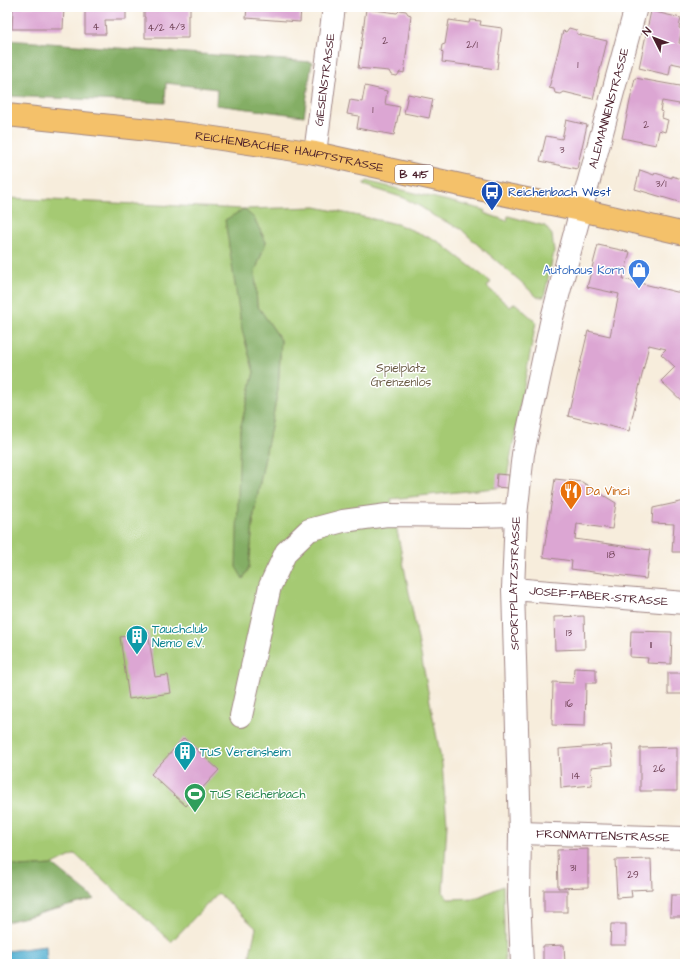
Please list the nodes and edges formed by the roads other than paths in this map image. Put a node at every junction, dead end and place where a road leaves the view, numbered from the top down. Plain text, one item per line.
1 (334, 7) edge
2 (636, 7) edge
3 (7, 115) edge
4 (316, 153) junction
5 (580, 210) junction
6 (685, 234) edge
7 (516, 514) junction
8 (512, 589) junction
9 (685, 603) edge
10 (242, 716) dead end
11 (520, 833) junction
12 (685, 838) edge
13 (522, 964) edge

1 - 4 street, GIESENSTRASSE
2 - 5 street, ALEMANNENSTRASSE
3 - 4 main road, REICHENBACHER HAUPTSTRASSE / B 415
4 - 5 main road, REICHENBACHER HAUPTSTRASSE / B 415
5 - 6 main road, REICHENBACHER HAUPTSTRASSE / B 415
5 - 7 street, SPORTPLATZSTRASSE
7 - 8 street, SPORTPLATZSTRASSE
7 - 10 street
8 - 9 street, JOSEF-FABER-STRASSE
8 - 11 street, SPORTPLATZSTRASSE
11 - 12 street, FRONMATTENSTRASSE
11 - 13 street, SPORTPLATZSTRASSE

